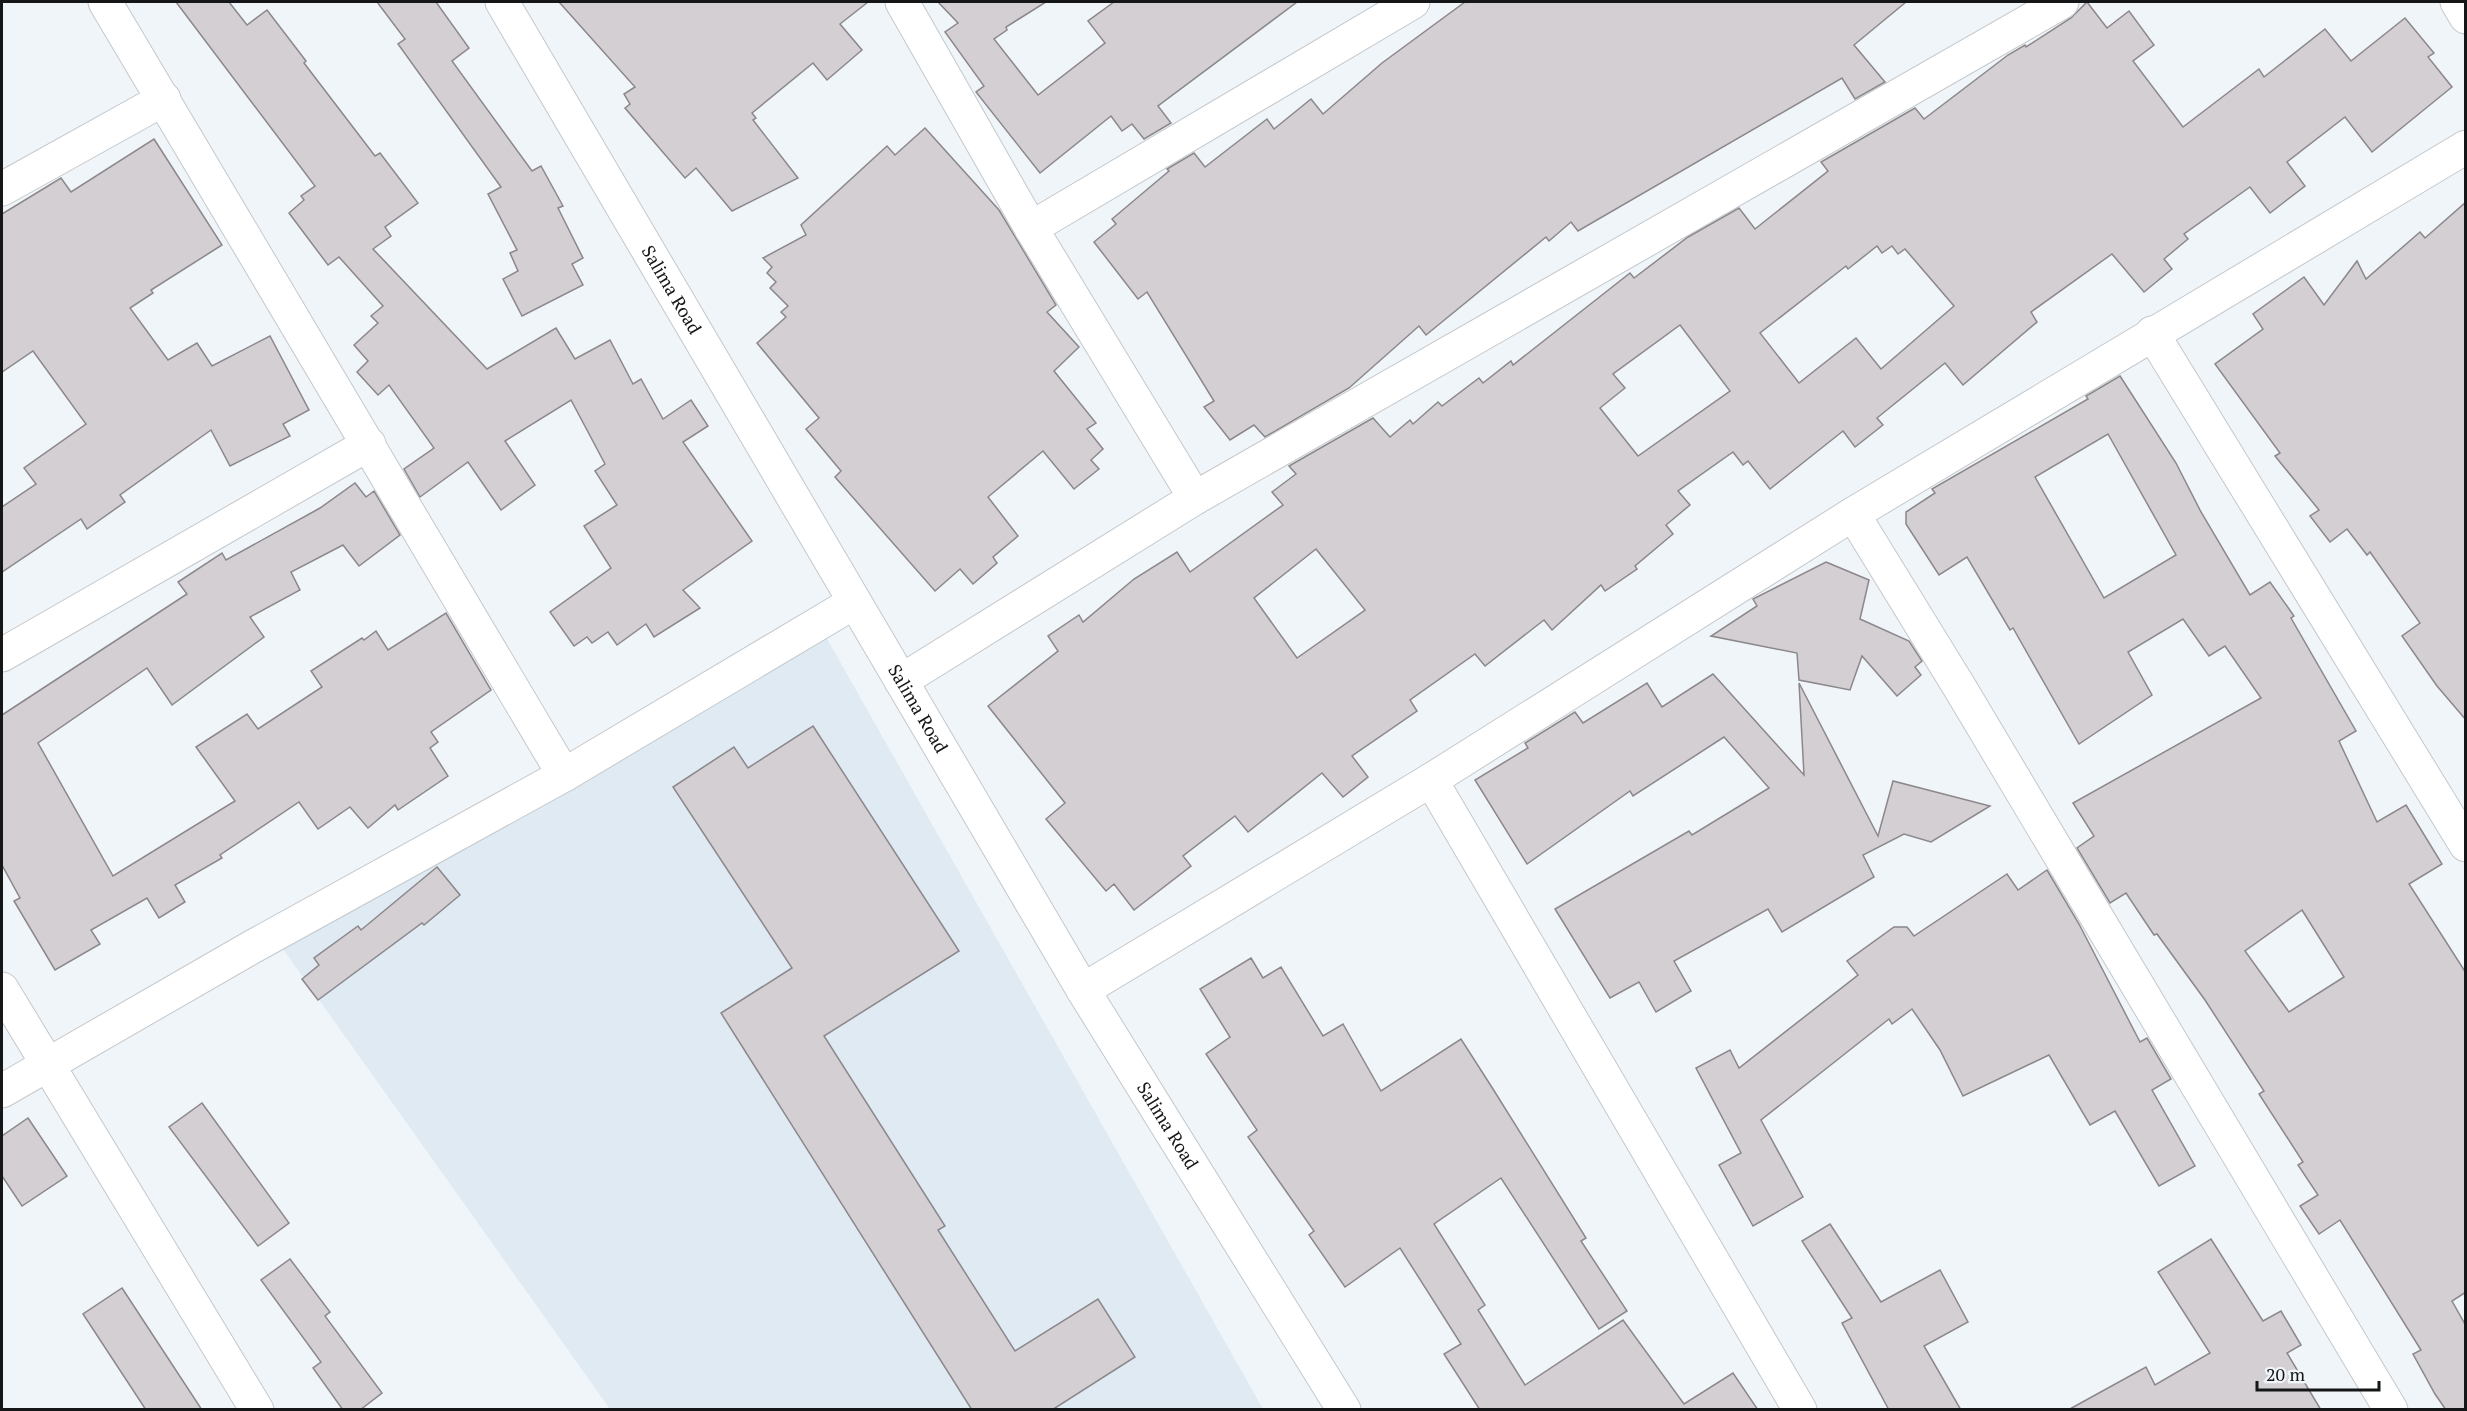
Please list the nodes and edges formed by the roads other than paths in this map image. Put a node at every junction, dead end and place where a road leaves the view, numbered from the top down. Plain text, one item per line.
1 (105, 2) edge
2 (502, 2) edge
3 (902, 2) edge
4 (1413, 2) edge
5 (2062, 2) edge
6 (2457, 2) edge
7 (2466, 17) edge
8 (164, 99) junction
9 (2466, 147) edge
10 (2, 189) edge
11 (1031, 228) junction
12 (2152, 333) junction
13 (369, 444) junction
14 (1195, 498) junction
15 (1853, 514) junction
16 (853, 603) junction
17 (2, 655) edge
18 (901, 681) junction
19 (564, 775) junction
20 (1431, 780) junction
21 (2466, 845) edge
22 (2, 989) edge
23 (1083, 990) junction
24 (46, 1065) junction
25 (2, 1091) edge
26 (257, 1410) edge
27 (1344, 1410) edge
28 (1800, 1410) edge
29 (2391, 1410) edge

1 - 8 street
2 - 16 street, Salima Road
3 - 11 street
4 - 11 street
5 - 14 street
6 - 7 street
8 - 10 street
8 - 13 street
9 - 12 street
11 - 14 street
12 - 15 street
12 - 21 street
13 - 17 street
13 - 19 street
14 - 18 street
15 - 20 street
15 - 29 street
16 - 18 street, Salima Road
16 - 19 street
18 - 23 street, Salima Road
19 - 24 street
20 - 23 street
20 - 28 street
22 - 24 street
23 - 27 street, Salima Road
24 - 25 street
24 - 26 street

